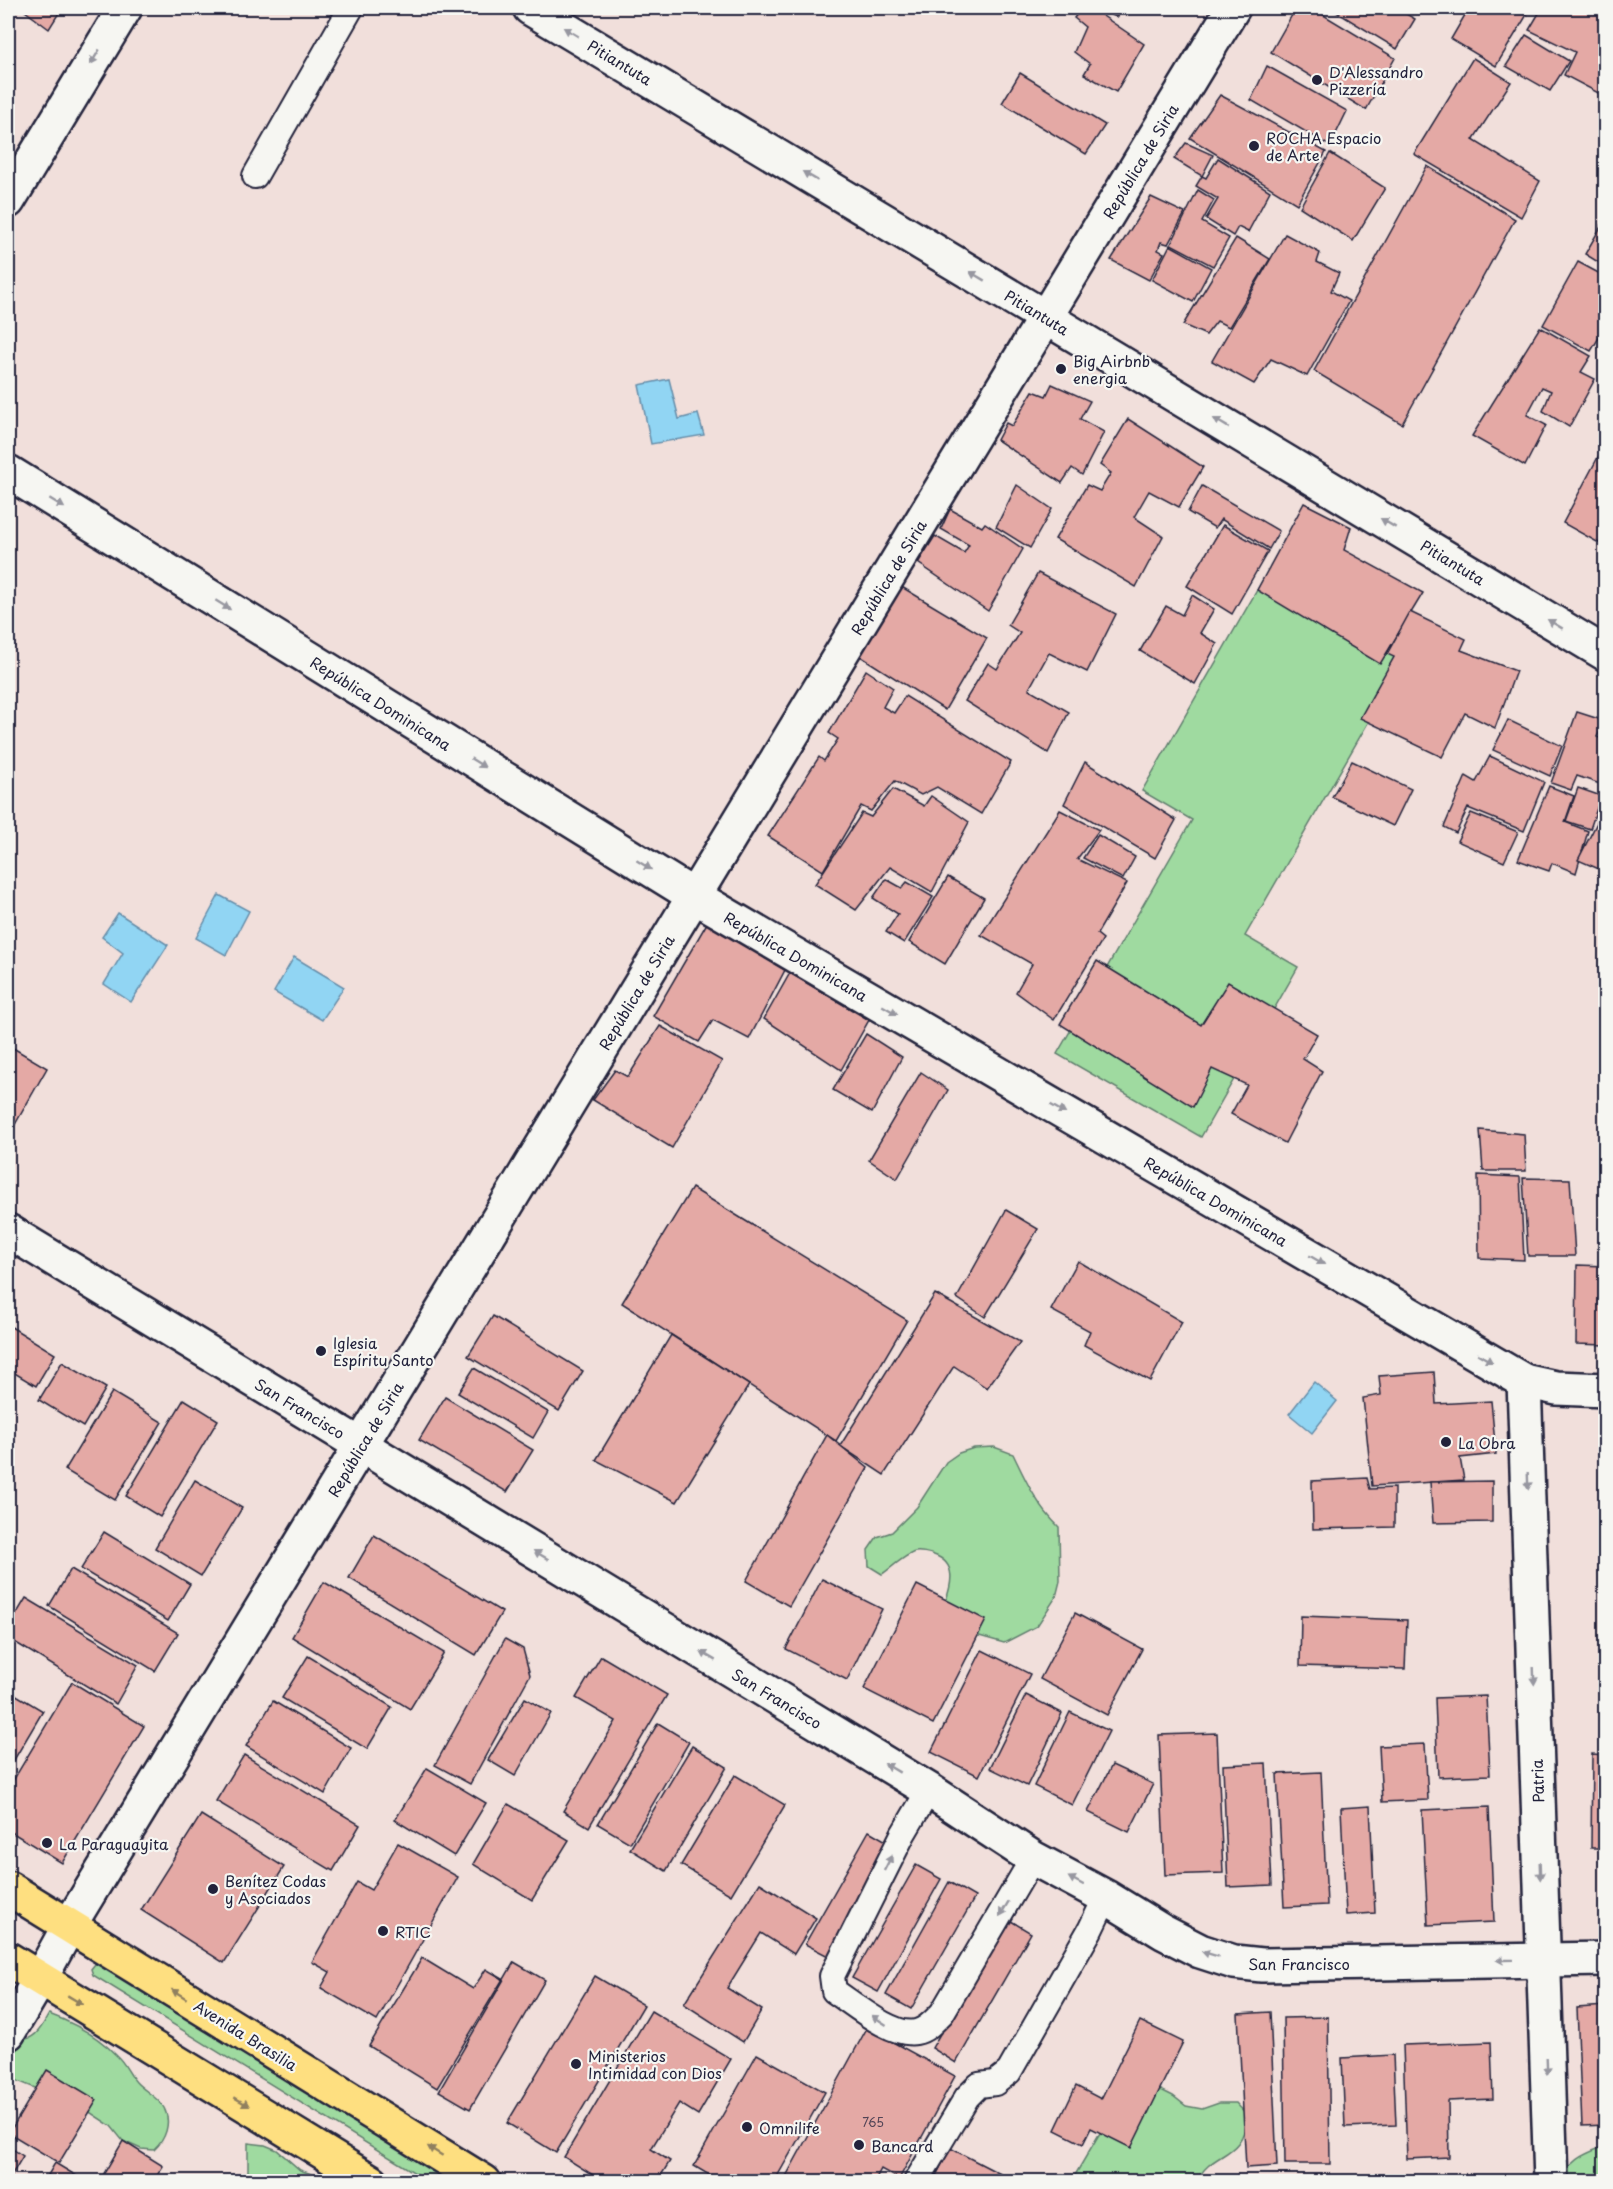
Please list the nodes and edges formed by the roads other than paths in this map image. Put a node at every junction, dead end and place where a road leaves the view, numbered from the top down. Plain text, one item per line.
1 (125, 8) edge
2 (351, 8) edge
3 (530, 8) edge
4 (1233, 8) edge
5 (255, 176) dead end
6 (8, 201) edge
7 (1045, 318) junction
8 (8, 472) edge
9 (1605, 654) edge
10 (694, 896) junction
11 (8, 1231) edge
12 (1524, 1381) junction
13 (1605, 1390) edge
14 (361, 1445) junction
15 (930, 1790) junction
16 (1033, 1858) junction
17 (8, 1888) edge
18 (1106, 1897) junction
19 (69, 1926) junction
20 (8, 1959) edge
21 (1605, 1959) edge
22 (1543, 1960) junction
23 (40, 1978) junction
24 (8, 2033) edge
25 (372, 2181) edge
26 (484, 2181) edge
27 (916, 2181) edge
28 (1551, 2181) edge

1 -> 6 street
2 - 5 lane
7 -> 3 street, Pitiantuta
4 - 7 street, República de Siria
9 -> 7 street, Pitiantuta
7 - 10 street, República de Siria
8 -> 10 street, República Dominicana
10 -> 12 street, República Dominicana
10 - 14 street, República de Siria
11 - 14 street, San Francisco
12 - 13 street, República Dominicana
12 -> 22 street, Patria
15 -> 14 street, San Francisco
14 - 19 street, República de Siria
15 - 16 street, San Francisco
16 -> 15 lane
18 -> 16 street, San Francisco
17 - 19 main road, Avenida Brasilia
22 -> 18 street, San Francisco
18 - 27 lane
19 - 23 street, República de Siria
26 -> 19 main road, Avenida Brasilia
20 - 23 main road
21 - 22 street, San Francisco
22 -> 28 street, Patria
23 - 24 street, República de Siria
23 -> 25 main road

